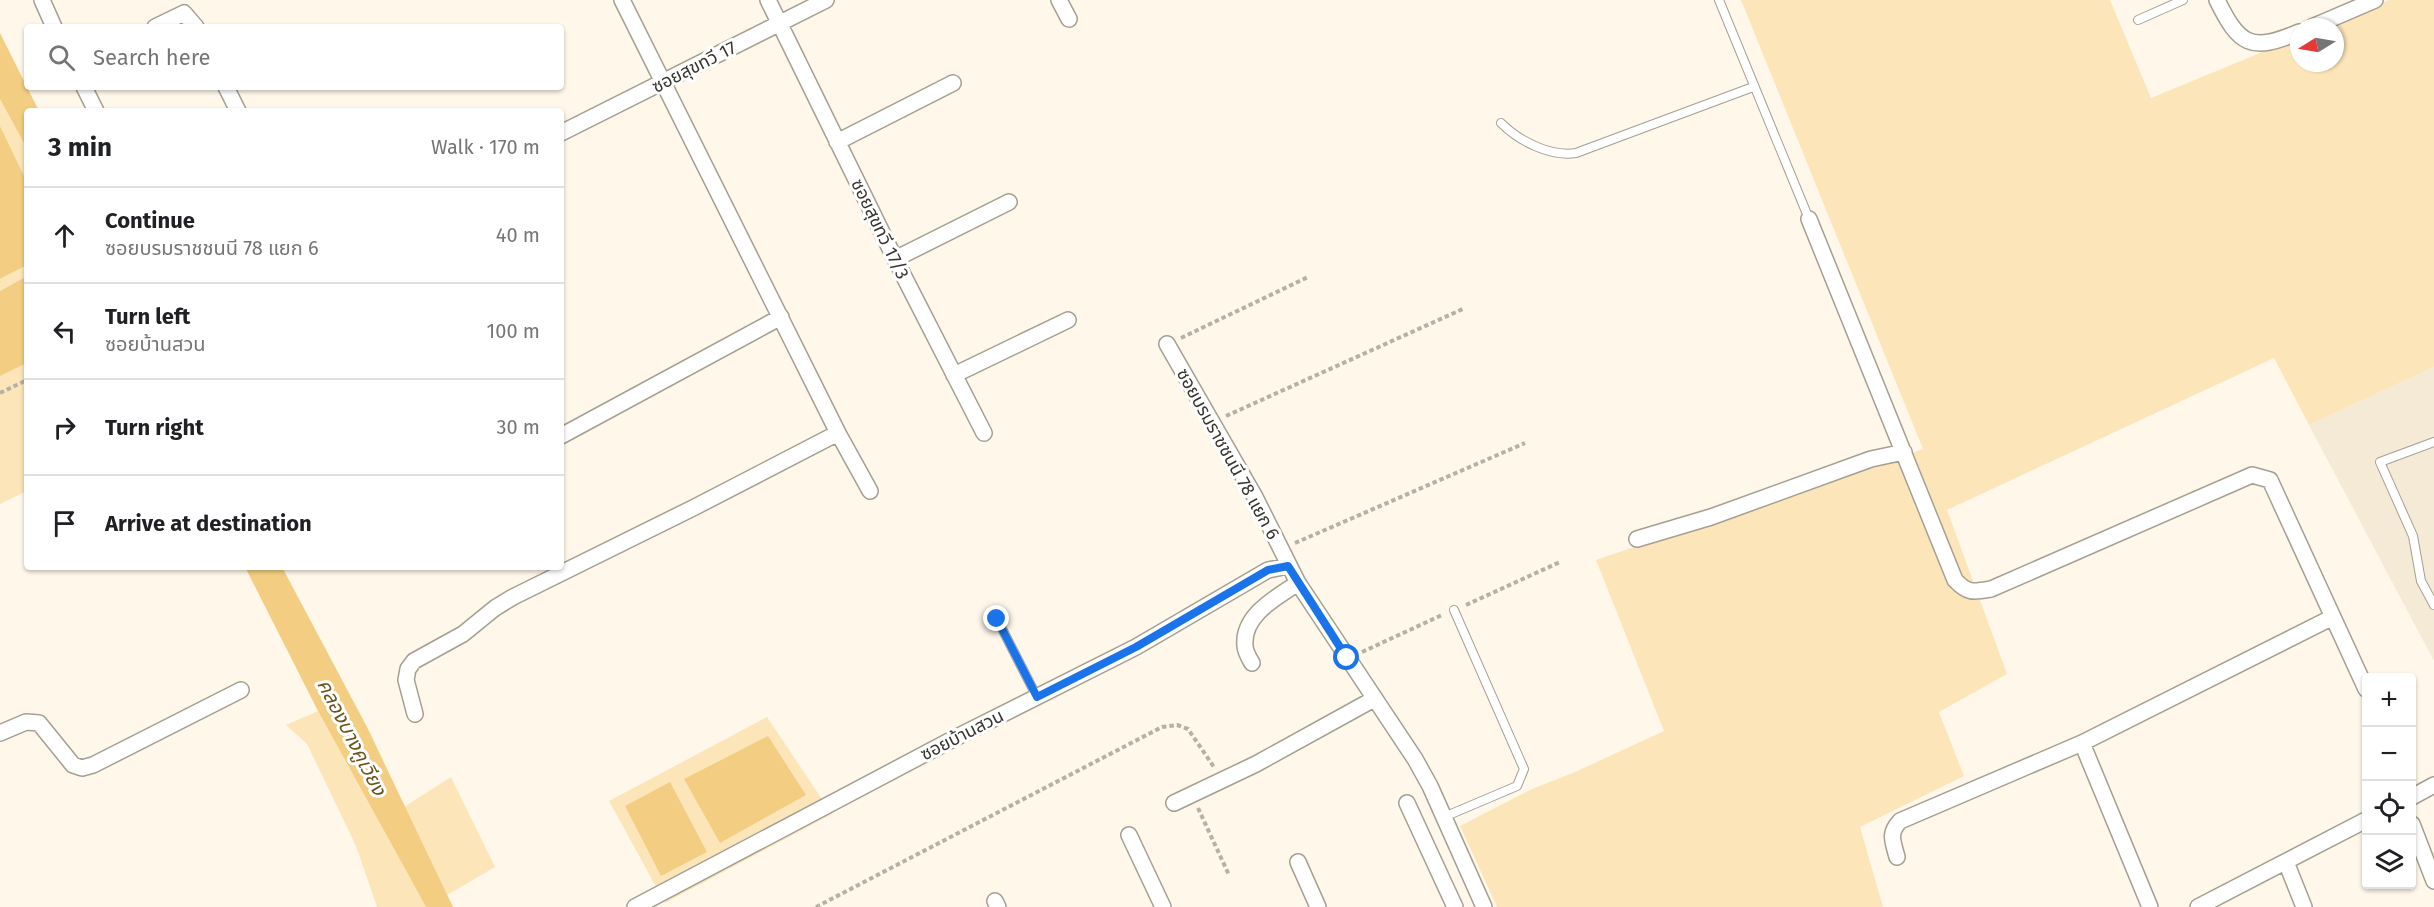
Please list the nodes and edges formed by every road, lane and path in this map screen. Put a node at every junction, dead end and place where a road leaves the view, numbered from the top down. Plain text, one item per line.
1 (42, 0) edge
2 (622, 0) edge
3 (768, 0) edge
4 (826, 0) edge
5 (1059, 0) edge
6 (1719, 0) edge
7 (2183, 0) edge
8 (2217, 0) edge
9 (2375, 0) edge
10 (2351, 5) edge
11 (181, 6) edge
12 (2328, 18) edge
13 (1069, 19) dead end
14 (2138, 20) dead end
15 (53, 24) edge
16 (159, 24) edge
17 (194, 24) edge
18 (780, 24) junction
19 (2290, 36) edge
20 (664, 82) junction
21 (953, 83) dead end
22 (1753, 87) junction
23 (86, 90) edge
24 (228, 90) edge
25 (94, 108) edge
26 (236, 108) edge
27 (1501, 123) dead end
28 (564, 132) edge
29 (837, 142) junction
30 (1009, 202) dead end
31 (1809, 219) joint
32 (895, 259) junction
33 (1308, 277) dead end
34 (1465, 309) dead end
35 (781, 317) junction
36 (1068, 321) dead end
37 (1167, 344) joint
38 (954, 375) junction
39 (24, 381) edge
40 (0, 393) edge
41 (1212, 422) junction
42 (838, 433) junction
43 (984, 433) dead end
44 (564, 434) edge
45 (2434, 442) edge
46 (1525, 443) dead end
47 (1904, 452) junction
48 (870, 491) dead end
49 (1637, 539) dead end
50 (1280, 549) junction
51 (1288, 566) junction
52 (1298, 583) junction
53 (2434, 605) edge
54 (1454, 610) dead end
55 (2333, 617) junction
56 (997, 619) dead end
57 (1252, 663) dead end
58 (2362, 678) edge
59 (241, 690) dead end
60 (1037, 697) junction
61 (1374, 699) junction
62 (415, 714) dead end
63 (0, 733) edge
64 (2082, 743) junction
65 (1223, 780) junction
66 (2434, 785) edge
67 (2416, 791) edge
68 (1192, 795) junction
69 (1174, 803) dead end
70 (1407, 803) dead end
71 (1444, 817) junction
72 (2362, 823) edge
73 (2416, 834) edge
74 (1128, 835) dead end
75 (1898, 857) dead end
76 (1298, 862) dead end
77 (2286, 862) junction
78 (1229, 875) dead end
79 (2434, 881) edge
80 (635, 907) edge
81 (816, 907) edge
82 (1163, 907) edge
83 (1318, 907) edge
84 (1455, 907) edge
85 (1484, 907) edge
86 (2150, 907) edge
87 (2198, 907) edge
88 (2304, 907) edge

1 - 15 street
2 - 20 street
3 - 18 street, ซอยสุขทวี 17/3
4 - 18 street, ซอยสุขทวี 17
5 - 13 street
6 - 22 lane
7 - 14 lane
8 - 19 street
9 - 10 street
10 - 12 street
11 - 16 street
11 - 17 street
18 - 20 street, ซอยสุขทวี 17
18 - 29 street, ซอยสุขทวี 17/3
20 - 28 street, ซอยสุขทวี 17
20 - 35 street
21 - 29 street
22 - 27 lane
22 - 31 lane
23 - 25 street
24 - 26 street
29 - 32 street, ซอยสุขทวี 17/3
30 - 32 street
31 - 47 street
32 - 38 street, ซอยสุขทวี 17/3
33 - 37 path
34 - 41 path
35 - 42 street
35 - 44 street
36 - 38 street
37 - 41 street, ซอยบรมราชชนนี 78 แยก 6
38 - 43 street, ซอยสุขทวี 17/3
39 - 40 path
41 - 50 street, ซอยบรมราชชนนี 78 แยก 6
42 - 48 street
42 - 62 street
45 - 53 lane
46 - 50 path
47 - 49 street
47 - 55 street
50 - 51 street, ซอยบรมราชชนนี 78 แยก 6
51 - 52 street, ซอยบรมราชชนนี 78 แยก 6
51 - 60 street, ซอยบ้านสวน
52 - 57 street
52 - 61 street, ซอยบรมราชชนนี 78 แยก 6
54 - 71 lane
55 - 58 street
55 - 64 street
56 - 60 lane
59 - 63 street
60 - 80 street, ซอยบ้านสวน
61 - 65 street
61 - 71 street, ซอยบรมราชชนนี 78 แยก 6
64 - 75 street
64 - 86 street
65 - 68 street
65 - 81 path
66 - 67 street
68 - 69 street
68 - 78 path
70 - 84 street
71 - 85 street, ซอยบรมราชชนนี 78 แยก 6
72 - 77 street
73 - 79 street
74 - 82 street
76 - 83 street
77 - 87 street
77 - 88 street

